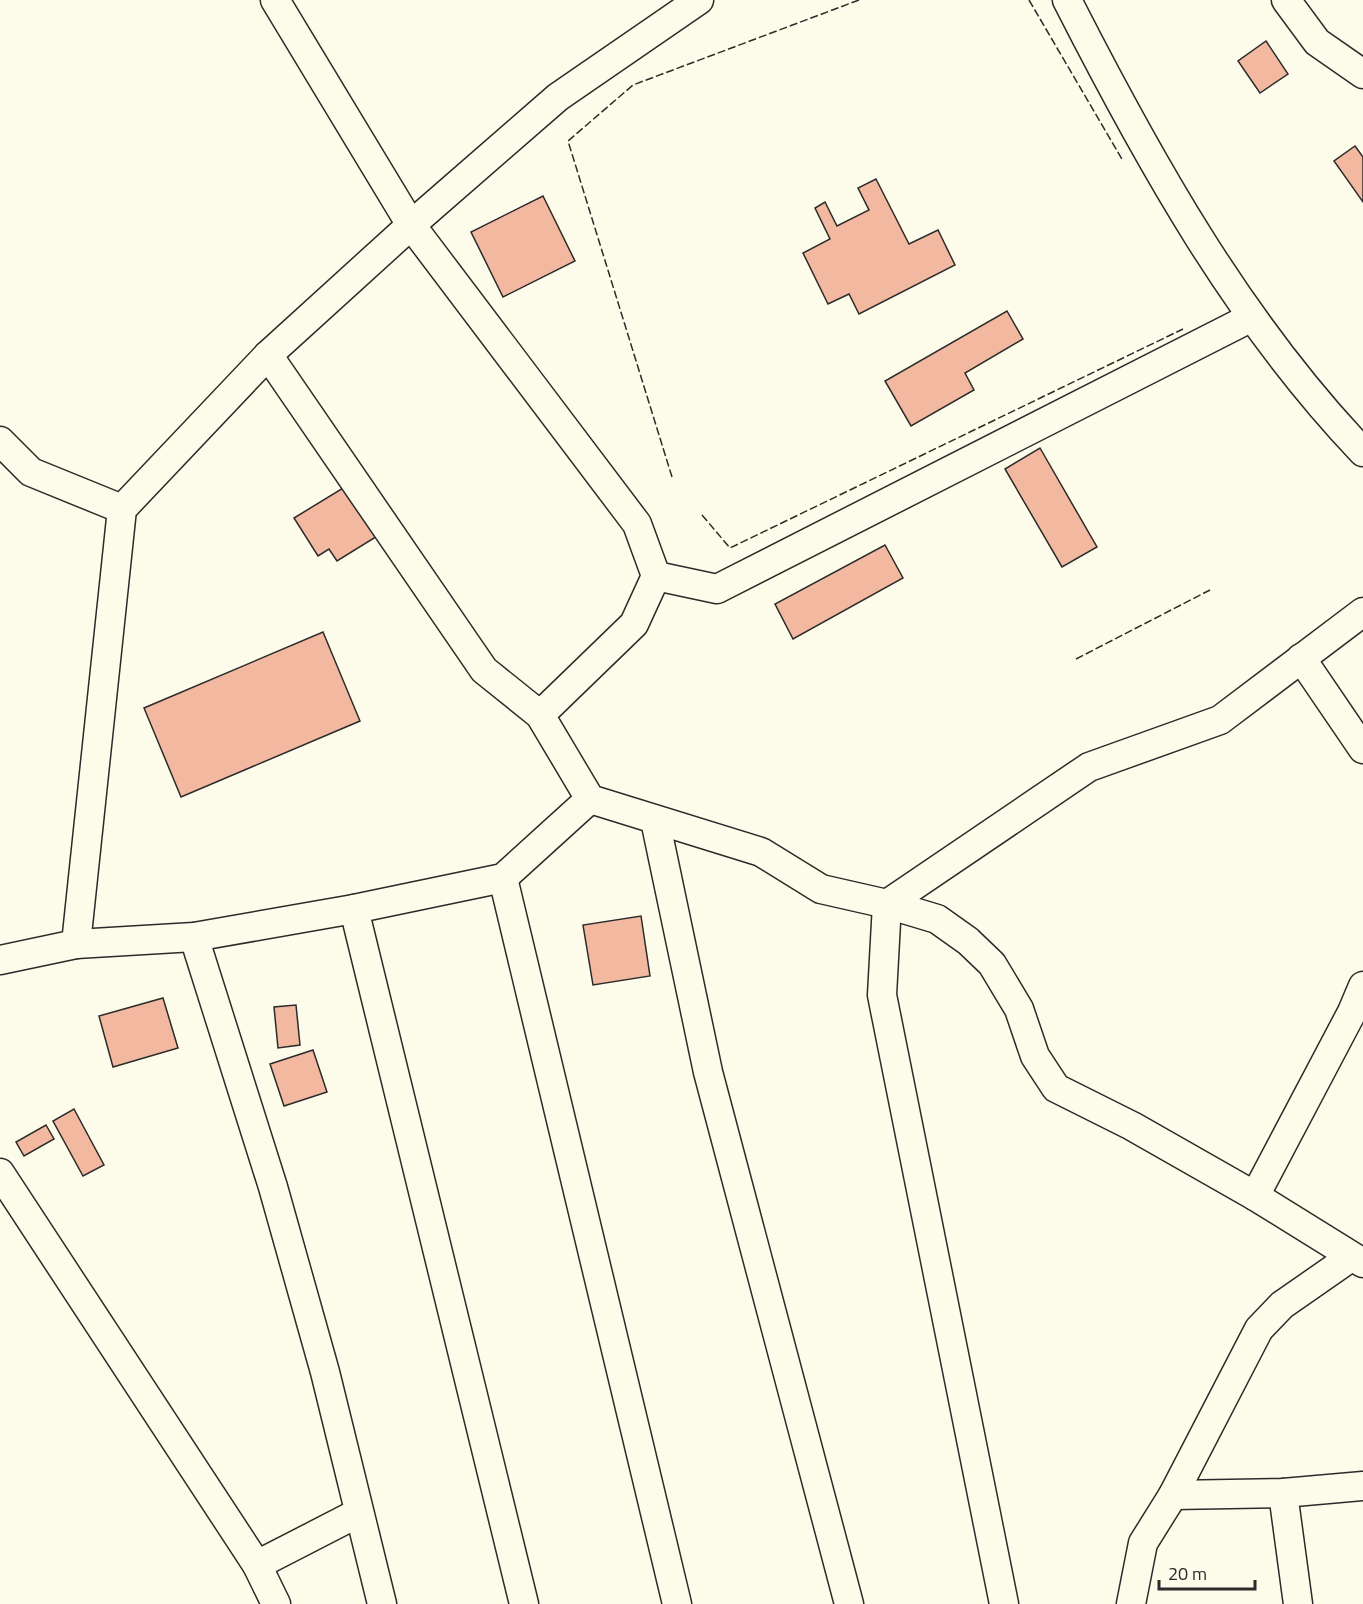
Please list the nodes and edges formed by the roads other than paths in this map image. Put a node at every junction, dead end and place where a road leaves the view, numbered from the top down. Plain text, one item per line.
1 (275, 0) edge
2 (699, 0) edge
3 (1067, 0) edge
4 (1286, 0) edge
5 (1363, 74) edge
6 (411, 225) junction
7 (1252, 317) junction
8 (268, 355) junction
9 (0, 441) edge
10 (1363, 452) edge
11 (122, 509) junction
12 (656, 576) junction
13 (1363, 612) edge
14 (1301, 658) junction
15 (540, 715) junction
16 (1363, 749) edge
17 (590, 799) junction
18 (655, 820) junction
19 (502, 878) junction
20 (887, 904) junction
21 (354, 909) junction
22 (194, 937) junction
23 (76, 944) junction
24 (0, 960) edge
25 (1363, 986) edge
26 (0, 1173) edge
27 (1255, 1196) junction
28 (1357, 1260) edge
29 (1363, 1486) edge
30 (1283, 1493) junction
31 (1173, 1495) junction
32 (358, 1513) junction
33 (258, 1565) junction
34 (276, 1604) edge
35 (382, 1604) edge
36 (524, 1604) edge
37 (677, 1604) edge
38 (849, 1604) edge
39 (1004, 1604) edge
40 (1131, 1604) edge
41 (1298, 1604) edge

1 - 6 street
2 - 6 street
3 - 7 street
4 - 5 street
6 - 8 street
6 - 12 street
7 - 10 street
7 - 12 street
8 - 11 street
8 - 15 street
9 - 11 street
11 - 23 street
12 - 15 street
13 - 14 street
14 - 16 street
14 - 20 street
15 - 17 street
17 - 18 street
17 - 19 street
18 - 20 street
18 - 38 street
19 - 21 street
19 - 37 street
20 - 27 street
20 - 39 street
21 - 22 street
21 - 36 street
22 - 23 street
22 - 32 street
23 - 24 street
25 - 27 street
26 - 33 street
27 - 28 street
28 - 31 street
29 - 30 street
30 - 31 street
30 - 41 street
31 - 40 street
32 - 33 street
32 - 35 street
33 - 34 street

